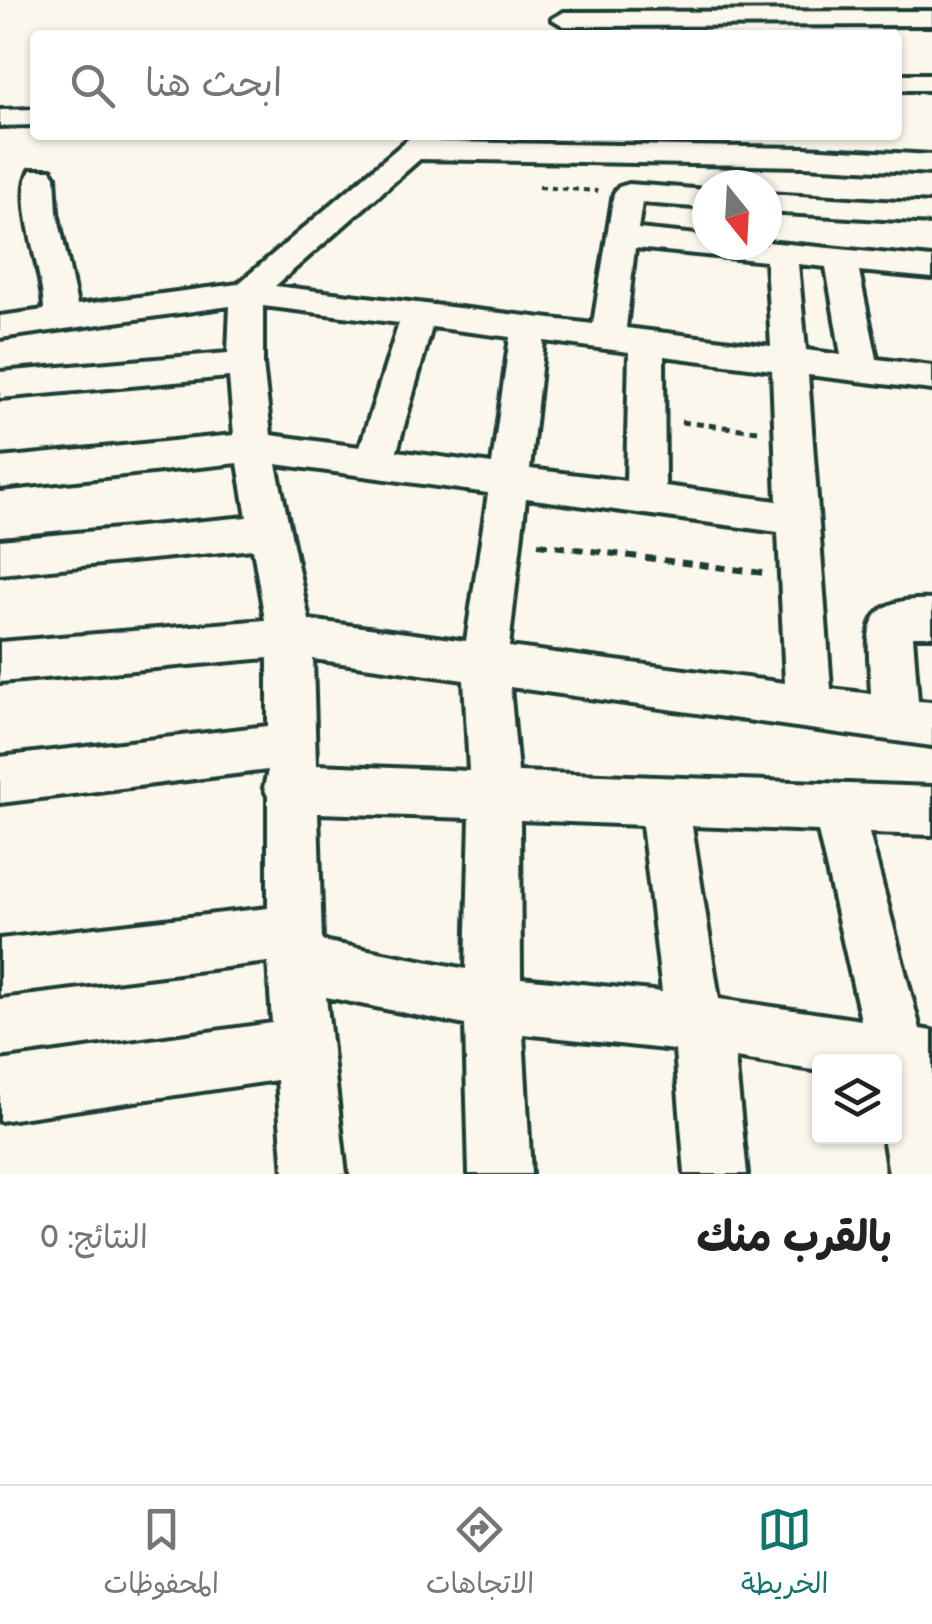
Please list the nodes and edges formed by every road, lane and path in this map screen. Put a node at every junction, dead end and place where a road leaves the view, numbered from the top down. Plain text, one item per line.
1 (584, 0) edge
2 (923, 18) edge
3 (555, 27) edge
4 (926, 43) dead end
5 (902, 82) edge
6 (932, 82) edge
7 (30, 116) edge
8 (0, 118) edge
9 (422, 143) edge
10 (889, 148) edge
11 (932, 164) edge
12 (41, 176) dead end
13 (540, 186) dead end
14 (629, 193) junction
15 (692, 198) edge
16 (782, 203) edge
17 (818, 206) junction
18 (932, 213) edge
19 (621, 237) junction
20 (692, 243) edge
21 (782, 254) edge
22 (833, 259) junction
23 (782, 260) edge
24 (932, 268) edge
25 (248, 294) junction
26 (419, 313) junction
27 (61, 318) junction
28 (529, 326) junction
29 (0, 327) edge
30 (608, 337) junction
31 (647, 342) junction
32 (791, 362) junction
33 (245, 364) junction
34 (861, 369) junction
35 (932, 378) edge
36 (0, 385) edge
37 (648, 418) junction
38 (794, 435) junction
39 (254, 448) junction
40 (374, 464) junction
41 (0, 474) edge
42 (509, 483) junction
43 (645, 500) junction
44 (796, 520) junction
45 (269, 531) junction
46 (499, 540) junction
47 (0, 557) edge
48 (799, 578) junction
49 (932, 618) edge
50 (290, 637) junction
51 (0, 662) edge
52 (484, 663) junction
53 (810, 708) junction
54 (914, 722) edge
55 (290, 767) junction
56 (0, 780) edge
57 (495, 795) junction
58 (664, 803) junction
59 (838, 809) junction
60 (932, 811) edge
61 (294, 947) junction
62 (0, 967) edge
63 (494, 1002) junction
64 (698, 1024) junction
65 (300, 1048) junction
66 (915, 1058) edge
67 (0, 1091) edge
68 (315, 1174) edge
69 (500, 1174) edge
70 (716, 1174) edge
71 (920, 1174) edge

1 - 3 street
2 - 3 street
2 - 4 street
5 - 6 street
7 - 8 street
9 - 10 street
9 - 25 street
10 - 11 street
12 - 27 street
13 - 14 path
14 - 15 street
14 - 19 street
16 - 17 street
17 - 18 street
17 - 22 street
19 - 20 street
19 - 30 street
21 - 22 street
22 - 24 street
22 - 34 street
23 - 32 street
25 - 26 street
25 - 27 street
25 - 33 street
26 - 28 street
26 - 40 street
27 - 29 street
28 - 30 street
28 - 42 street
30 - 31 street
31 - 32 street
31 - 37 street
32 - 34 street
32 - 38 street
33 - 36 street
33 - 39 street
34 - 35 street
37 - 38 path
37 - 43 street
38 - 44 street
39 - 40 street
39 - 41 street
39 - 45 street
40 - 42 street
42 - 43 street
42 - 46 street
43 - 44 street
44 - 48 street
45 - 47 street
45 - 50 street
46 - 48 path
46 - 52 street
48 - 53 street
49 - 54 street
50 - 51 street
50 - 52 street
50 - 55 street
52 - 53 street
52 - 57 street
53 - 54 street
55 - 56 street
55 - 57 street
55 - 61 street
57 - 58 street
57 - 63 street
58 - 59 street
58 - 64 street
59 - 60 street
59 - 66 street
61 - 62 street
61 - 63 street
61 - 65 street
63 - 64 street
63 - 69 street
64 - 66 street
64 - 70 street
65 - 67 street
65 - 68 street
66 - 71 street

